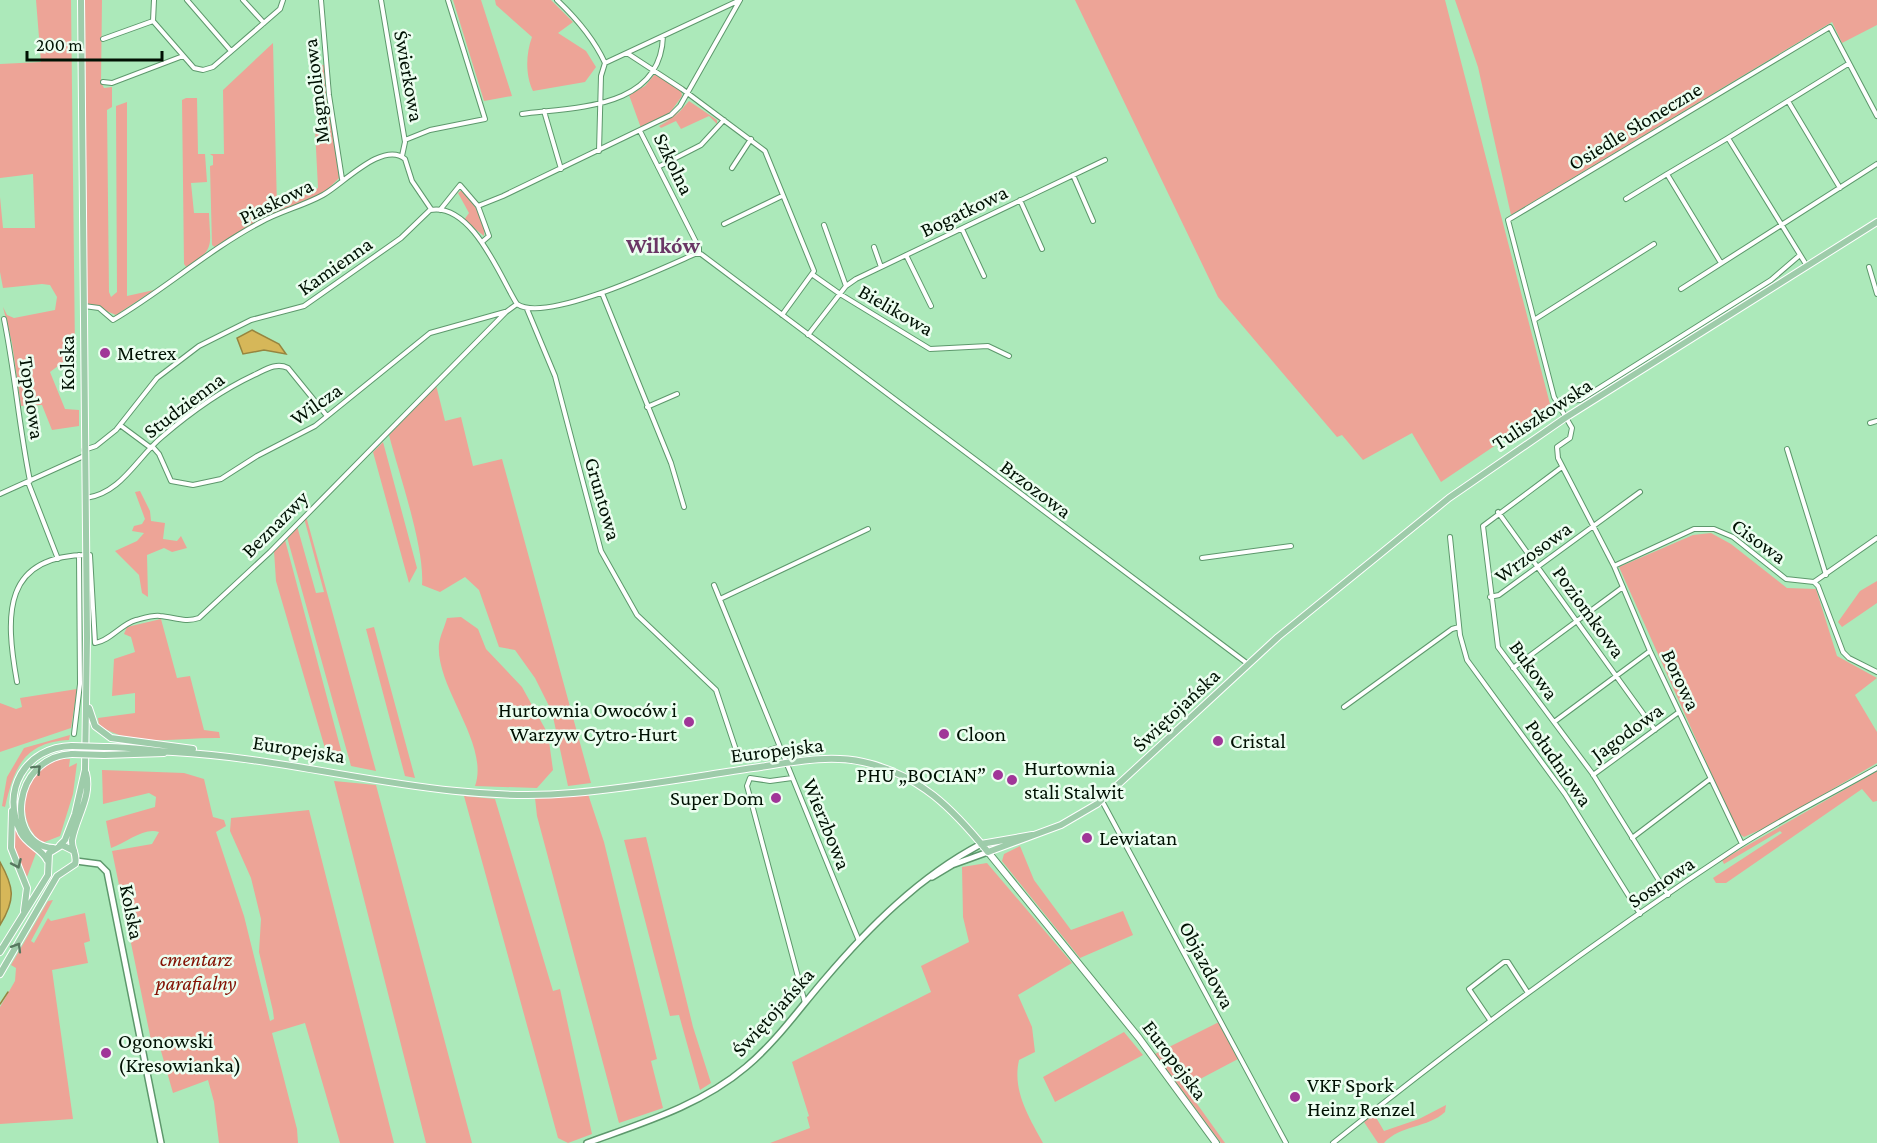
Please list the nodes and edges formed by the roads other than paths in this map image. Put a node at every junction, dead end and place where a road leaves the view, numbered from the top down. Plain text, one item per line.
1 (81, 0) edge
2 (154, 0) edge
3 (187, 0) edge
4 (243, 0) edge
5 (283, 0) edge
6 (321, 0) edge
7 (381, 0) edge
8 (448, 0) edge
9 (557, 0) edge
10 (740, 0) edge
11 (153, 21) junction
12 (264, 23) junction
13 (663, 36) junction
14 (104, 39) dead end
15 (231, 51) junction
16 (627, 53) junction
17 (183, 56) junction
18 (605, 63) junction
19 (1848, 64) junction
20 (653, 70) junction
21 (104, 82) dead end
22 (687, 94) junction
23 (1788, 101) junction
24 (600, 104) junction
25 (544, 111) junction
26 (522, 114) dead end
27 (1877, 116) edge
28 (724, 120) junction
29 (640, 131) junction
30 (1728, 138) junction
31 (405, 140) junction
32 (751, 140) junction
33 (599, 151) junction
34 (402, 156) junction
35 (1105, 160) dead end
36 (1877, 164) edge
37 (658, 167) junction
38 (732, 168) dead end
39 (561, 169) junction
40 (1667, 174) junction
41 (1073, 175) junction
42 (342, 179) junction
43 (1840, 188) junction
44 (782, 196) junction
45 (1626, 199) dead end
46 (1020, 200) junction
47 (477, 206) junction
48 (431, 209) junction
49 (440, 210) junction
50 (1093, 221) dead end
51 (1877, 222) edge
52 (724, 224) dead end
53 (824, 225) dead end
54 (1781, 225) junction
55 (962, 228) junction
56 (482, 242) junction
57 (1654, 244) dead end
58 (874, 247) dead end
59 (1042, 249) dead end
60 (699, 254) junction
61 (906, 255) junction
62 (1800, 255) junction
63 (1721, 263) junction
64 (1807, 266) junction
65 (881, 267) junction
66 (1869, 267) dead end
67 (813, 275) junction
68 (984, 276) dead end
69 (846, 286) junction
70 (1681, 289) dead end
71 (602, 293) junction
72 (840, 294) junction
73 (1877, 294) edge
74 (517, 304) junction
75 (83, 306) junction
76 (931, 306) dead end
77 (527, 309) junction
78 (506, 312) junction
79 (782, 315) junction
80 (4, 319) dead end
81 (1534, 320) junction
82 (808, 335) junction
83 (1009, 356) dead end
84 (677, 394) dead end
85 (1556, 402) junction
86 (647, 407) junction
87 (327, 416) junction
88 (1565, 418) junction
89 (1877, 421) edge
90 (1870, 423) dead end
91 (120, 425) junction
92 (152, 447) junction
93 (1787, 449) dead end
94 (84, 453) junction
95 (1562, 467) junction
96 (29, 481) junction
97 (1640, 492) dead end
98 (0, 494) edge
99 (85, 498) junction
100 (684, 507) dead end
101 (1498, 512) junction
102 (1592, 527) junction
103 (868, 529) dead end
104 (1450, 537) dead end
105 (1877, 538) edge
106 (1291, 546) dead end
107 (82, 555) junction
108 (1202, 558) dead end
109 (58, 559) junction
110 (1614, 566) junction
111 (1538, 567) junction
112 (1826, 575) junction
113 (1814, 582) junction
114 (714, 585) dead end
115 (1623, 587) junction
116 (1490, 597) junction
117 (720, 599) junction
118 (1577, 621) junction
119 (1459, 627) junction
120 (1650, 651) junction
121 (1248, 664) junction
122 (1513, 668) junction
123 (1877, 672) edge
124 (1616, 676) junction
125 (17, 682) dead end
126 (86, 696) junction
127 (1344, 707) dead end
128 (1679, 712) junction
129 (1554, 722) junction
130 (1655, 730) junction
131 (74, 734) dead end
132 (780, 747) junction
133 (171, 752) junction
134 (209, 753) junction
135 (786, 763) junction
136 (1877, 768) edge
137 (85, 770) junction
138 (1593, 775) junction
139 (792, 778) junction
140 (1710, 779) junction
141 (1102, 801) junction
142 (13, 808) junction
143 (1035, 834) junction
144 (1632, 838) junction
145 (981, 844) junction
146 (1742, 844) junction
147 (57, 847) junction
148 (988, 852) junction
149 (75, 853) junction
150 (76, 861) junction
151 (48, 863) junction
152 (64, 872) junction
153 (925, 880) junction
154 (1668, 895) junction
155 (1640, 914) junction
156 (21, 919) junction
157 (859, 941) junction
158 (0, 951) edge
159 (0, 974) edge
160 (1528, 993) junction
161 (805, 1003) junction
162 (1490, 1020) junction
163 (161, 1143) edge
164 (587, 1143) edge
165 (1216, 1143) edge
166 (1286, 1143) edge
167 (1333, 1143) edge

1 - 75 main road, Kolska
2 - 11 street
3 - 15 street
4 - 12 street
5 - 12 street
6 - 42 street, Magnoliowa
7 - 31 street, Świerkowa
8 - 31 street
9 - 18 street
10 - 13 street
10 - 22 street
11 - 14 street
11 - 17 street
12 - 15 street
13 - 16 street
13 - 20 street
15 - 17 street
16 - 18 street
16 - 20 street
17 - 21 street
18 - 24 street
19 - 23 street
19 - 27 street, Osiedle Słoneczne
19 - 81 street, Osiedle Słoneczne
20 - 22 street
20 - 24 street
22 - 28 street
22 - 29 street
23 - 30 street
23 - 43 street
24 - 25 street
24 - 33 street
25 - 26 street
25 - 39 street
28 - 32 street
28 - 37 street
29 - 33 street, Szkolna
29 - 37 street, Szkolna
30 - 40 street
30 - 54 street
31 - 34 street, Świerkowa
32 - 38 street
32 - 44 street
33 - 39 street, Szkolna
34 - 42 street, Piaskowa
34 - 48 street
35 - 41 street, Bogatkowa
36 - 43 street
37 - 60 street, Szkolna
39 - 47 street, Szkolna
40 - 45 street
40 - 63 street
41 - 46 street, Bogatkowa
41 - 50 street
42 - 75 street, Piaskowa
43 - 54 street
44 - 52 street
44 - 67 street
46 - 55 street, Bogatkowa
46 - 59 street
47 - 49 street
47 - 56 street
48 - 49 street
48 - 91 street, Kamienna
49 - 56 street
51 - 64 main road, Tuliszkowska
53 - 69 street
54 - 62 street
54 - 63 street
55 - 61 street, Bogatkowa
55 - 68 street
56 - 74 street
57 - 81 street
58 - 65 street
60 - 71 street
60 - 79 street, Brzozowa
61 - 65 street, Bogatkowa
61 - 76 street
62 - 64 street
62 - 85 street
63 - 70 street
64 - 88 main road, Tuliszkowska
65 - 69 street, Bogatkowa
66 - 73 street
67 - 72 street, Bielikowa
67 - 79 street
69 - 72 street, Bogatkowa
71 - 77 street
71 - 86 street
72 - 82 street
72 - 83 street, Bielikowa
74 - 77 street
74 - 78 street, Beznazwy
75 - 94 main road, Kolska
77 - 132 street, Gruntowa
78 - 87 street, Wilcza
78 - 107 street, Beznazwy
79 - 82 street, Brzozowa
80 - 96 street, Topolowa
81 - 85 street, Osiedle Słoneczne
82 - 121 street, Brzozowa
84 - 86 street
85 - 88 street, Osiedle Słoneczne
86 - 100 street
87 - 92 street, Wilcza
87 - 92 street, Studzienna
88 - 95 street
88 - 121 main road, Tuliszkowska
89 - 90 street
91 - 92 street, Wilcza
91 - 94 street, Kamienna
92 - 99 street, Studzienna
93 - 112 street, Cisowa
94 - 96 street, Topolowa
94 - 99 main road, Kolska
95 - 101 street, Bukowa
95 - 102 street, Borowa
96 - 98 street
96 - 109 street, Topolowa
97 - 102 street
99 - 107 main road, Kolska
101 - 111 street, Poziomkowa
101 - 116 street, Bukowa
102 - 110 street, Borowa
102 - 111 street, Wrzosowa
103 - 117 street
104 - 119 street, Południowa
105 - 112 street
106 - 108 street
107 - 109 street
107 - 126 main road, Kolska
107 - 131 street
109 - 125 street
110 - 113 street, Cisowa
110 - 115 street, Borowa
111 - 116 street, Wrzosowa
111 - 118 street, Poziomkowa
112 - 113 street
113 - 123 street
114 - 117 street, Wierzbowa
115 - 118 street
115 - 120 street, Borowa
116 - 122 street, Bukowa
117 - 132 street, Wierzbowa
118 - 122 street
118 - 124 street, Poziomkowa
119 - 127 street
119 - 155 street, Południowa
120 - 124 street
120 - 128 street, Borowa
121 - 141 main road, Świętojańska
122 - 129 street, Bukowa
124 - 129 street
124 - 130 street, Poziomkowa
126 - 134 main road
126 - 137 main road, Kolska
128 - 130 street, Jagodowa
128 - 140 street, Borowa
129 - 138 street, Bukowa
130 - 138 street, Jagodowa
132 - 135 street, Wierzbowa
133 - 134 main road, Europejska
133 - 142 main road, Europejska, bridge
147 -> 133 main road, Europejska, bridge
134 - 135 main road, Europejska
135 - 139 street, Wierzbowa
135 - 145 main road, Europejska
136 - 146 street, Sosnowa
137 - 147 main road
137 - 149 main road
138 - 144 street, Bukowa
139 - 157 street, Wierzbowa
139 - 161 street
140 - 144 street
140 - 146 street, Borowa
141 - 143 main road, Świętojańska
141 - 166 street, Objazdowa
142 - 151 main road
142 -> 156 main road, Europejska
143 - 145 main road, Świętojańska
143 - 148 main road, Świętojańska
144 - 154 street, Bukowa
145 - 148 main road, Europejska
145 - 153 street, Świętojańska
146 - 154 street, Sosnowa
147 - 149 main road
147 - 151 main road
148 - 153 street, Świętojańska
148 - 165 main road, Europejska
149 - 150 main road
150 - 152 main road
150 - 163 street, Kolska
151 - 152 main road
151 - 156 main road
159 -> 152 main road
153 - 157 street, Świętojańska
154 - 155 street, Sosnowa
155 - 160 street, Sosnowa
156 - 158 main road
157 - 161 street, Świętojańska
160 - 162 street, Sosnowa
160 - 162 street
161 - 164 street, Świętojańska
162 - 167 street, Sosnowa

